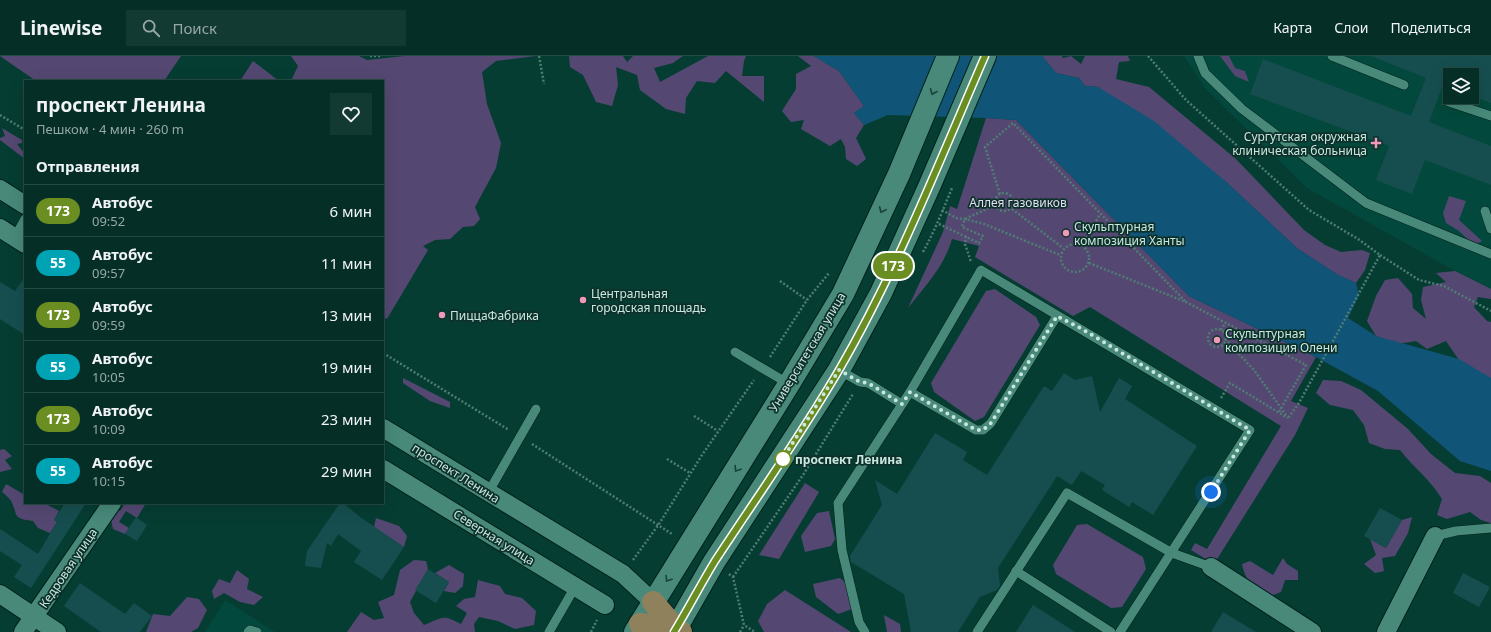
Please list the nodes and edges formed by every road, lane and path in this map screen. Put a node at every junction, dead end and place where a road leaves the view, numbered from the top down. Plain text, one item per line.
1 (370, 56) edge
2 (382, 56) edge
3 (539, 56) edge
4 (948, 56) edge
5 (985, 56) edge
6 (1148, 56) edge
7 (1198, 56) edge
8 (1335, 56) edge
9 (544, 84) dead end
10 (1404, 85) dead end
11 (1455, 104) edge
12 (0, 115) edge
13 (1491, 116) edge
14 (24, 129) edge
15 (0, 189) edge
16 (1000, 194) junction
17 (24, 204) edge
18 (995, 206) junction
19 (1012, 209) junction
20 (942, 210) dead end
21 (1485, 211) dead end
22 (1100, 214) junction
23 (965, 219) junction
24 (24, 221) edge
25 (939, 224) dead end
26 (1491, 229) edge
27 (13, 236) edge
28 (966, 236) junction
29 (1082, 245) junction
30 (1064, 248) junction
31 (1491, 254) edge
32 (1060, 255) junction
33 (1380, 256) junction
34 (1089, 263) junction
35 (833, 268) dead end
36 (981, 270) junction
37 (780, 281) dead end
38 (807, 300) junction
39 (1186, 302) junction
40 (1491, 311) edge
41 (1057, 316) junction
42 (1225, 323) junction
43 (1221, 330) junction
44 (1225, 339) junction
45 (735, 352) dead end
46 (762, 368) junction
47 (839, 370) junction
48 (789, 384) junction
49 (910, 392) junction
50 (902, 404) junction
51 (536, 409) dead end
52 (1214, 409) junction
53 (1281, 409) junction
54 (1279, 412) junction
55 (694, 416) dead end
56 (1288, 418) junction
57 (384, 429) edge
58 (718, 431) junction
59 (667, 459) dead end
60 (384, 470) edge
61 (690, 473) junction
62 (488, 493) junction
63 (111, 504) edge
64 (1491, 528) edge
65 (1435, 536) joint
66 (1172, 553) junction
67 (1211, 567) joint
68 (1016, 571) junction
69 (624, 574) junction
70 (733, 577) dead end
71 (575, 587) junction
72 (0, 594) edge
73 (653, 602) junction
74 (605, 605) dead end
75 (34, 616) junction
76 (744, 625) junction
77 (638, 628) edge
78 (677, 631) edge
79 (23, 632) edge
80 (57, 632) edge
81 (248, 632) edge
82 (257, 632) edge
83 (549, 632) edge
84 (740, 632) edge
85 (755, 632) edge
86 (865, 632) edge
87 (977, 632) edge
88 (1111, 632) edge
89 (1120, 632) edge
90 (1312, 632) edge
91 (1386, 632) edge

1 - 2 path
3 - 9 path
4 -> 48 main road, Университетская улица
5 - 47 main road
6 - 33 path
7 - 31 lane
8 - 10 lane
11 - 13 lane
12 - 14 path
15 - 17 street
16 - 18 path
16 - 19 path
16 - 22 path
18 - 19 path
18 - 23 path
19 - 30 path
20 - 23 path
21 - 26 lane
22 - 29 path
22 - 39 path
23 - 28 path
23 - 32 path
24 - 27 lane
25 - 28 path
28 - 36 path
29 - 30 path
29 - 34 path
30 - 32 path
32 - 34 path
33 - 40 path
33 - 56 path
34 - 39 path
35 - 38 path
36 - 41 lane
36 - 49 lane
37 - 38 path
38 - 46 path
39 - 42 path
41 - 49 lane
41 - 52 lane
42 - 43 path
42 - 53 path
43 - 44 path
43 - 44 path
44 - 53 path
45 - 46 lane
46 - 48 lane
46 - 58 path
47 - 50 lane
47 - 78 main road
48 -> 73 main road, Университетская улица
49 - 50 lane
50 - 86 lane
51 - 62 lane
52 - 54 path
52 - 66 lane
53 - 54 path
53 - 56 path
54 - 56 path
55 - 58 path
57 - 62 street, проспект Ленина
58 - 61 path
59 - 61 path
60 - 71 street, Северная улица
61 - 69 path
62 - 69 street, проспект Ленина
63 - 75 street, Кедровая улица
64 - 65 lane
65 - 91 street
66 - 67 lane
66 - 68 lane
66 - 89 lane
67 - 90 street
68 - 87 lane
68 - 88 lane
69 - 73 street, проспект Ленина
70 - 76 path
71 - 74 street, Северная улица
71 - 83 lane
72 - 75 street
73 - 77 main road, Университетская улица
73 - 78 main road, проспект Ленина
75 - 79 street, Кедровая улица
75 - 80 street
76 - 84 path
76 - 85 path
77 - 78 main road
81 - 82 lane

